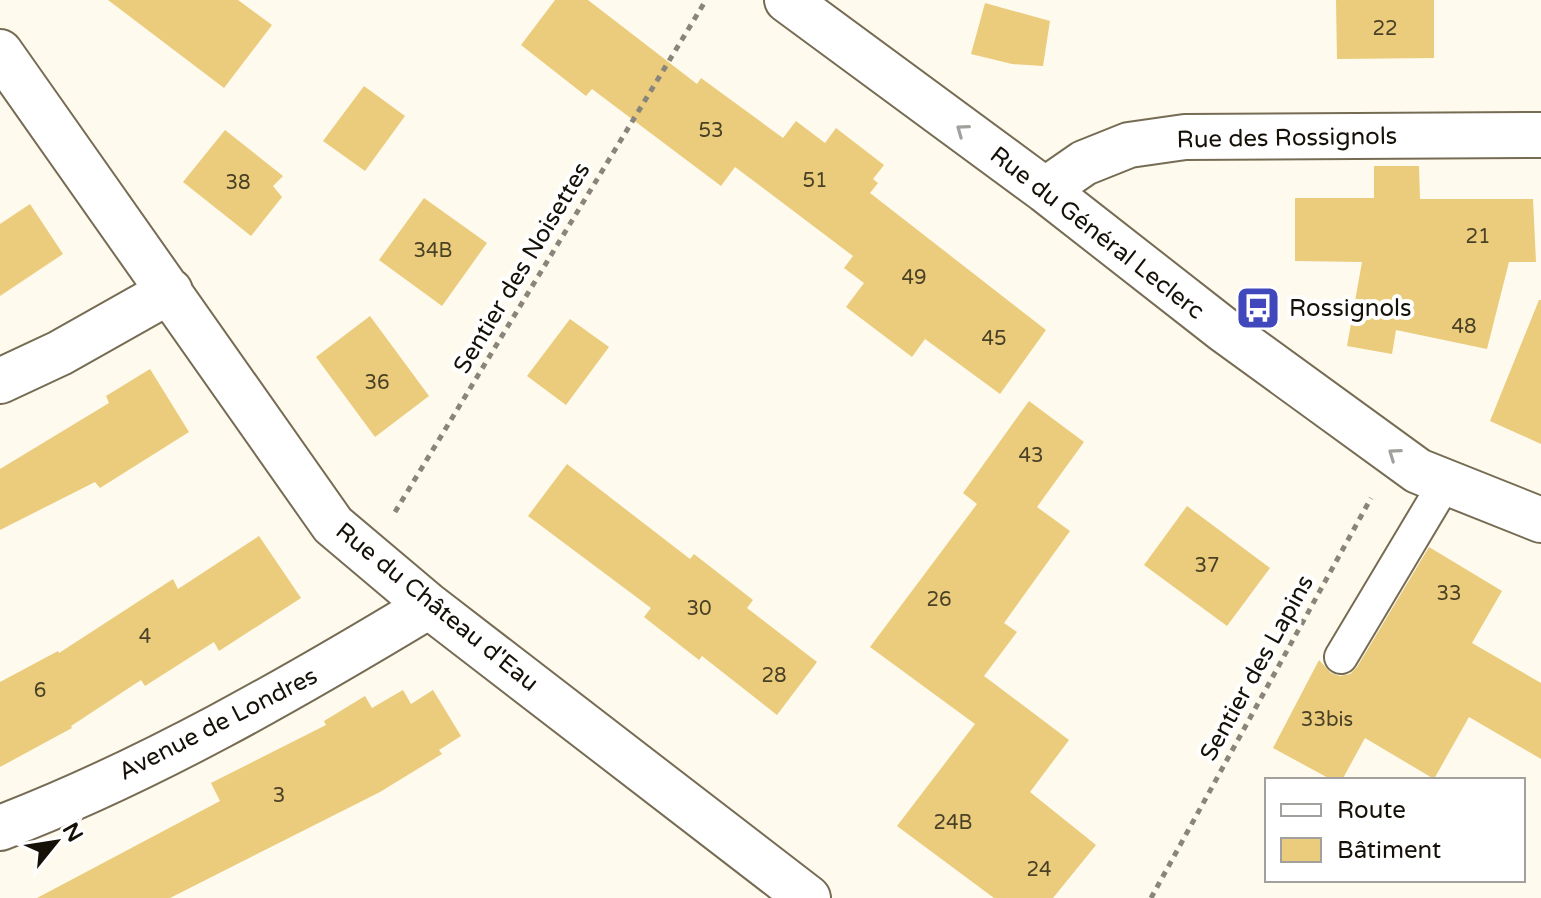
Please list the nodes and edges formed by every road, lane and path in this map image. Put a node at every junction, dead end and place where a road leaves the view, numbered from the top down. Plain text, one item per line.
1 (706, 0) edge
2 (787, 0) edge
3 (0, 52) edge
4 (1541, 135) edge
5 (1045, 190) junction
6 (170, 291) junction
7 (0, 381) edge
8 (1394, 455) junction
9 (1445, 483) junction
10 (1541, 520) edge
11 (369, 556) junction
12 (429, 606) junction
13 (1341, 657) dead end
14 (0, 828) edge
15 (808, 898) edge
16 (1151, 898) edge

1 - 11 path, Sentier des Noisettes
5 -> 2 street, Rue du Général Leclerc
3 - 6 street, Rue du Château d'Eau
4 - 5 street, Rue des Rossignols
8 -> 5 street, Rue du Général Leclerc
6 - 7 street
6 - 11 street, Rue du Château d'Eau
8 - 9 street, Rue du Général Leclerc
8 - 16 path, Sentier des Lapins
9 - 10 street, Rue du Général Leclerc
9 - 13 lane
11 - 12 street, Rue du Château d'Eau
12 - 14 street, Avenue de Londres
12 - 15 street, Rue du Château d'Eau

